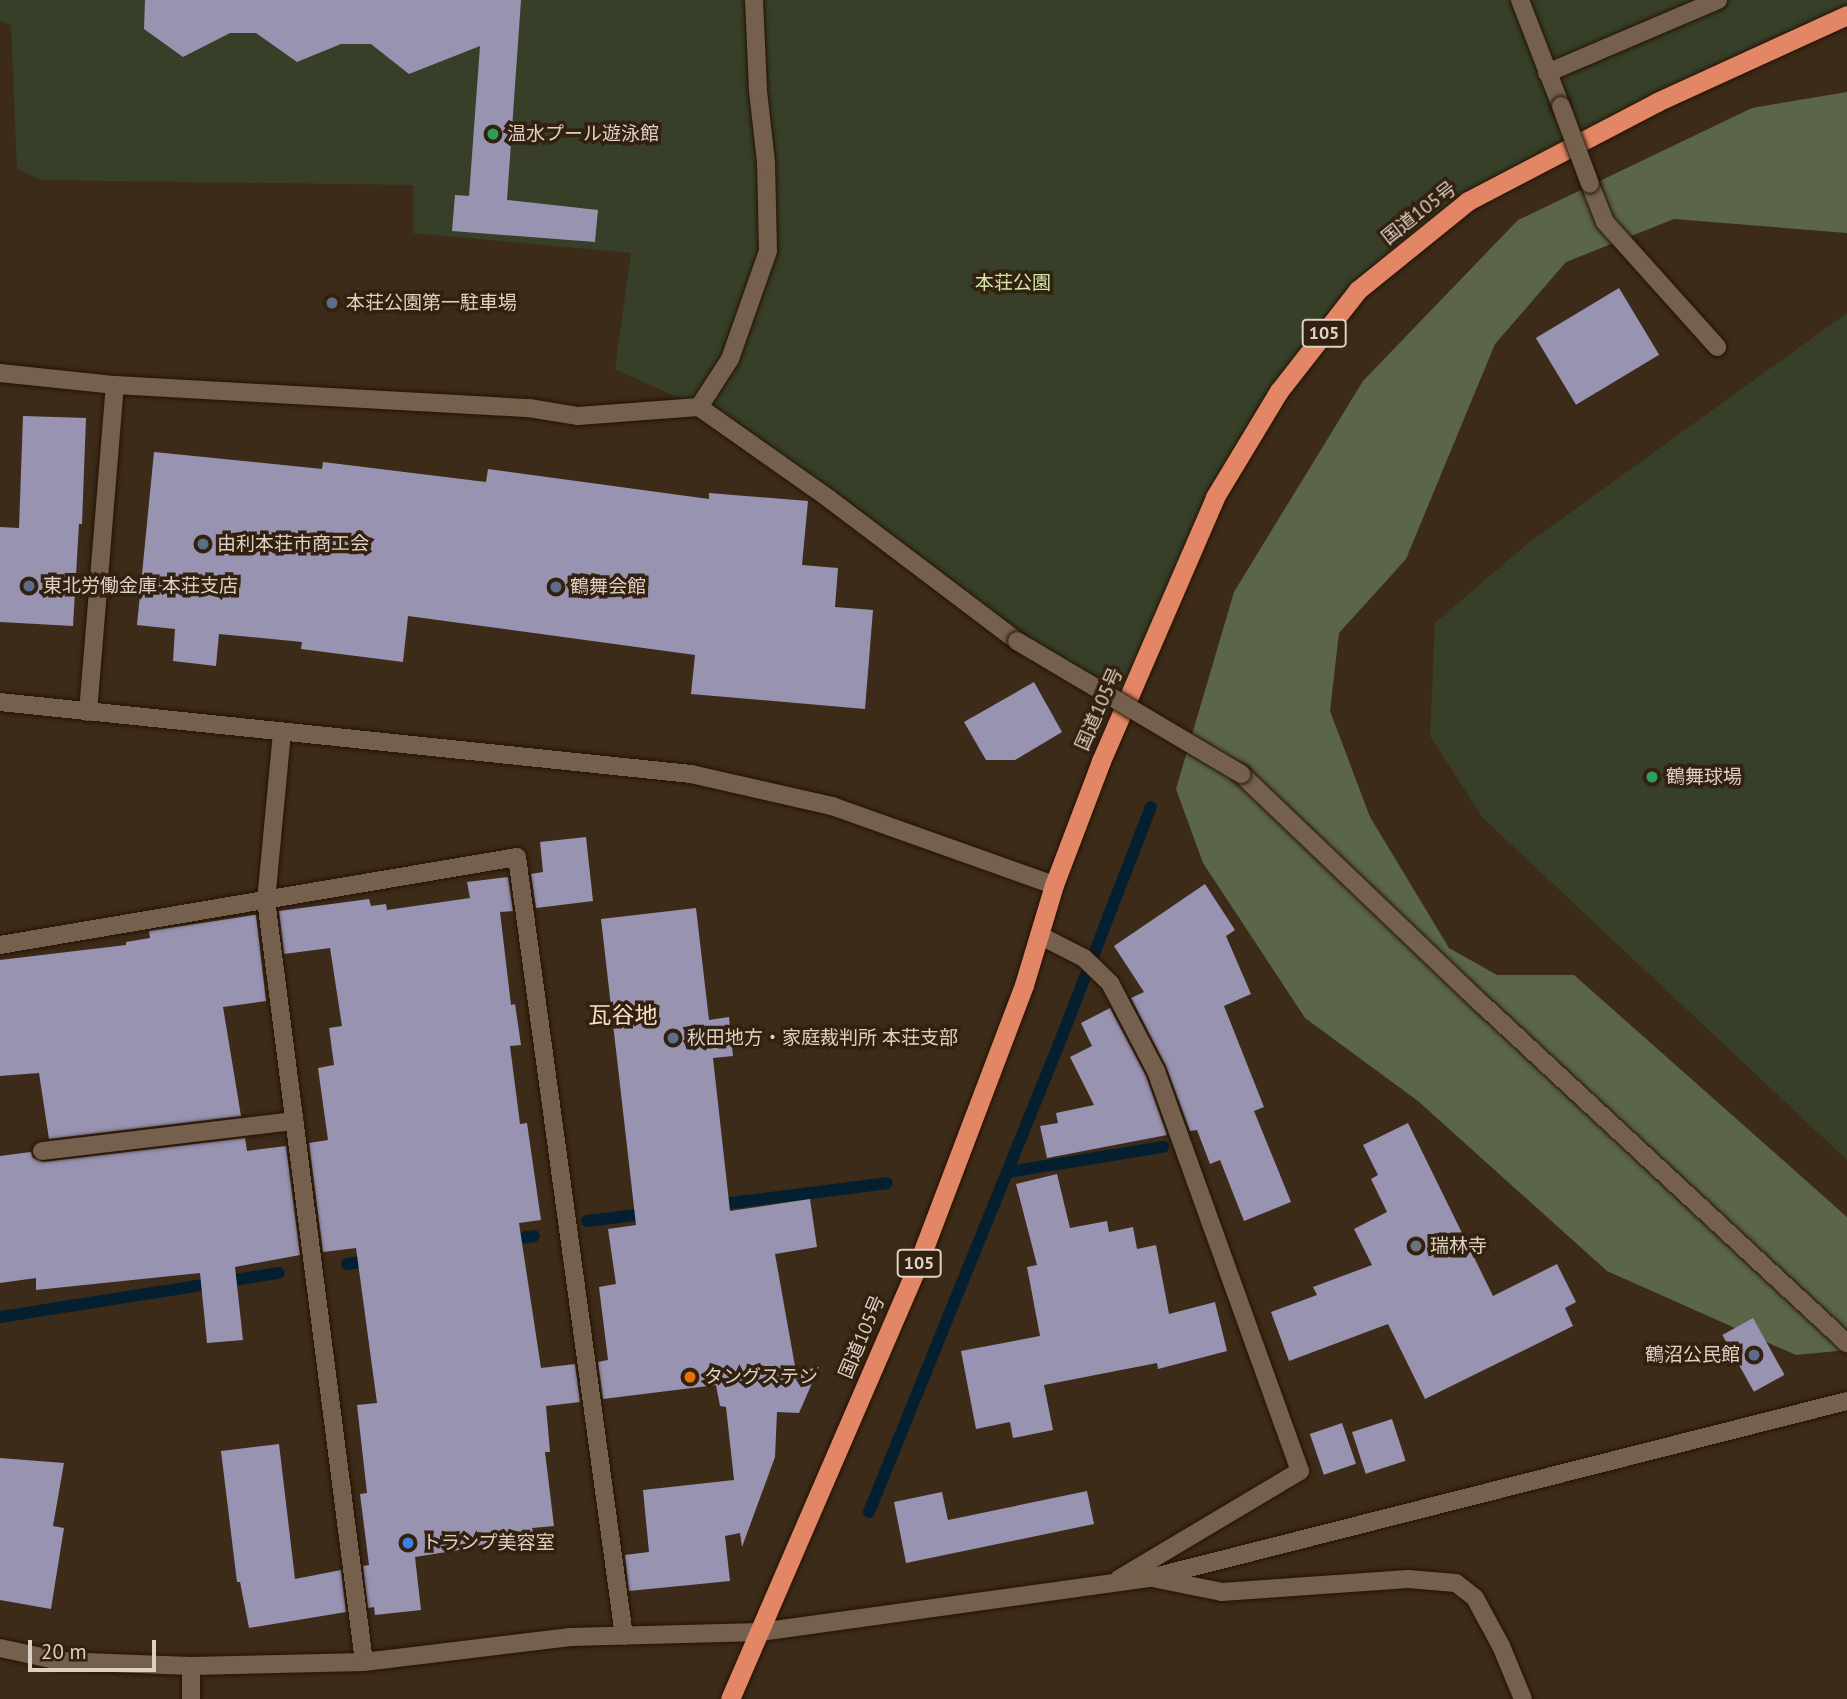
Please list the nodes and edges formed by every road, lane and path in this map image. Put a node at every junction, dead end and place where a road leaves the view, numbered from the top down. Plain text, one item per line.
1 (754, 0) edge
2 (1520, 0) edge
3 (1717, 0) edge
4 (1847, 15) edge
5 (1547, 73) junction
6 (1576, 145) junction
7 (1717, 347) dead end
8 (0, 373) edge
9 (115, 385) junction
10 (699, 407) junction
11 (0, 702) edge
12 (88, 712) junction
13 (282, 732) junction
14 (1054, 885) junction
15 (266, 900) junction
16 (1039, 935) junction
17 (0, 945) edge
18 (294, 1121) junction
19 (42, 1151) dead end
20 (1847, 1343) edge
21 (1847, 1401) edge
22 (1150, 1578) junction
23 (1113, 1583) junction
24 (760, 1632) junction
25 (624, 1636) junction
26 (0, 1648) edge
27 (364, 1662) junction
28 (191, 1666) junction
29 (191, 1699) edge
30 (730, 1699) edge
31 (1523, 1699) edge

1 - 10 street
2 - 5 street
3 - 5 street
4 - 6 highway, 国道105号 / 105
5 - 6 street, bridge
6 - 7 street, bridge
6 - 14 highway, 国道105号 / 105
8 - 9 street
9 - 10 street
9 - 12 street
10 - 20 street, bridge
11 - 12 street
12 - 13 street
13 - 14 street
13 - 15 street
14 - 16 highway, 国道105号 / 105
15 - 17 street
15 - 18 street
15 - 25 street
16 - 23 street
16 - 24 highway, 国道105号 / 105
18 - 19 street
18 - 27 street
21 - 22 street
22 - 23 street
22 - 31 street
23 - 24 street
24 - 25 street
24 - 30 highway, 国道105号 / 105
25 - 27 street
26 - 28 street
27 - 28 street
28 - 29 street

